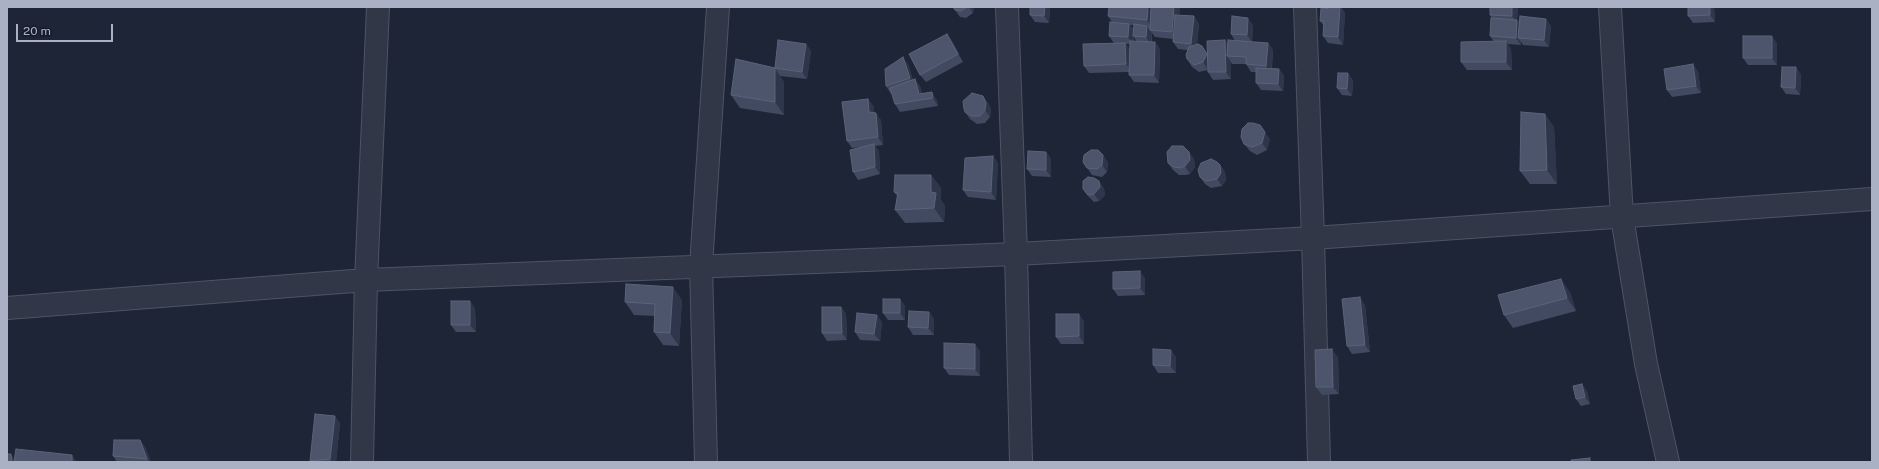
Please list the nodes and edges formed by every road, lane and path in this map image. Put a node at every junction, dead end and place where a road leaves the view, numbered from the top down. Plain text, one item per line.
1 (378, 7) edge
2 (718, 7) edge
3 (1007, 7) edge
4 (1305, 7) edge
5 (1610, 7) edge
6 (1872, 199) edge
7 (1622, 217) junction
8 (1314, 238) junction
9 (1016, 254) junction
10 (701, 266) junction
11 (366, 280) junction
12 (7, 308) edge
13 (362, 462) edge
14 (706, 462) edge
15 (1021, 462) edge
16 (1319, 462) edge
17 (1668, 462) edge

1 - 11 street
2 - 10 street
3 - 9 street
4 - 8 street
5 - 7 street
6 - 7 street
7 - 8 street
7 - 17 street
8 - 9 street
8 - 16 street
9 - 10 street
9 - 15 street
10 - 11 street
10 - 14 street
11 - 12 street
11 - 13 street

